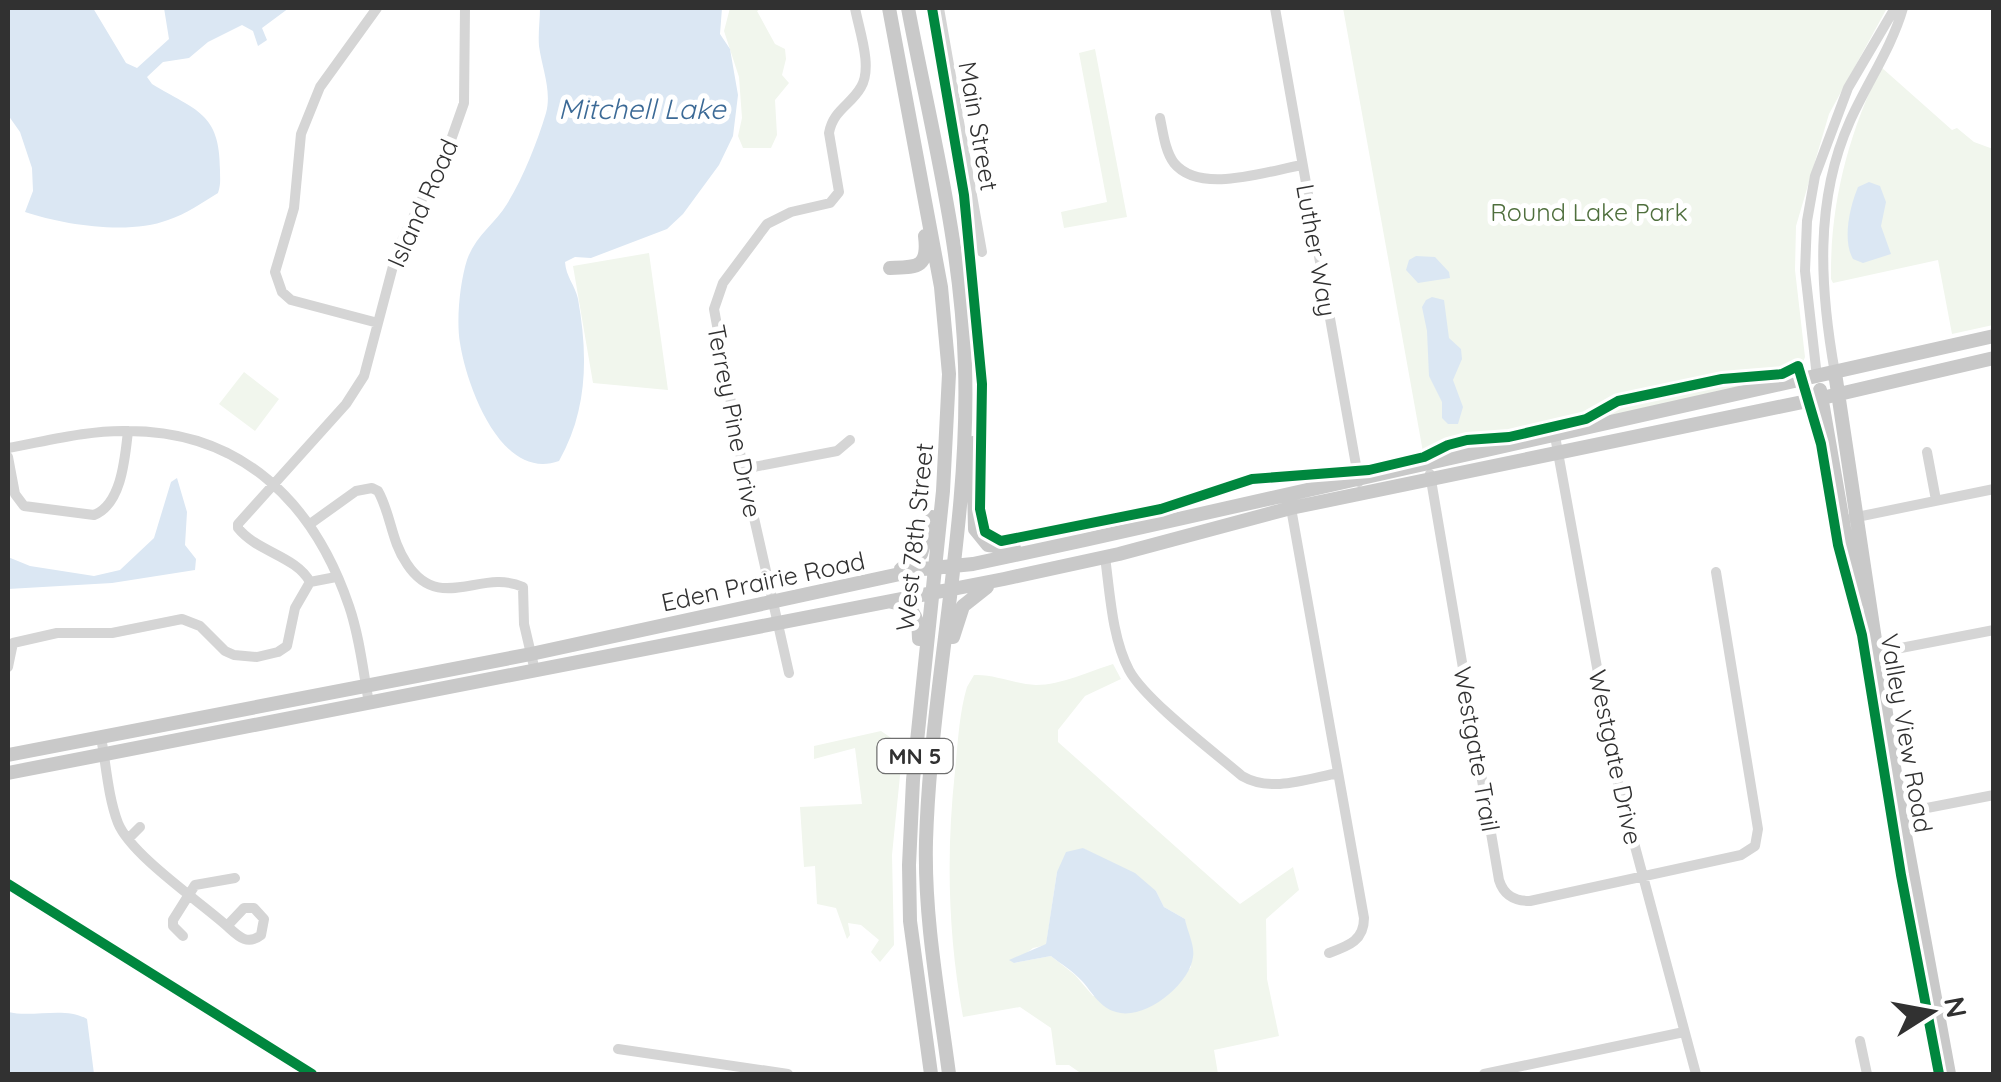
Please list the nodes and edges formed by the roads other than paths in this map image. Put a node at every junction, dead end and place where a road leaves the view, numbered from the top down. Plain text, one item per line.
1 (377, 8) edge
2 (464, 8) edge
3 (854, 8) edge
4 (889, 8) edge
5 (908, 8) edge
6 (938, 8) edge
7 (1275, 8) edge
8 (1894, 8) edge
9 (1902, 8) edge
10 (907, 102) junction
11 (1160, 118) dead end
12 (1302, 165) junction
13 (982, 252) dead end
14 (890, 268) dead end
15 (941, 287) junction
16 (963, 319) junction
17 (378, 322) junction
18 (1994, 336) edge
19 (1994, 358) edge
20 (1835, 373) junction
21 (1817, 377) junction
22 (1838, 394) junction
23 (1822, 398) junction
24 (128, 430) junction
25 (1555, 436) junction
26 (850, 440) dead end
27 (8, 448) edge
28 (1927, 452) dead end
29 (1558, 454) junction
30 (8, 457) edge
31 (1428, 463) junction
32 (743, 469) junction
33 (1358, 477) junction
34 (1431, 480) junction
35 (274, 484) junction
36 (1994, 489) edge
37 (1360, 493) junction
38 (1936, 500) junction
39 (1292, 508) junction
40 (1849, 519) junction
41 (310, 524) junction
42 (1050, 548) junction
43 (1104, 557) junction
44 (952, 566) junction
45 (934, 569) junction
46 (1716, 572) dead end
47 (336, 577) junction
48 (1004, 578) junction
49 (877, 579) junction
50 (310, 582) junction
51 (950, 590) junction
52 (932, 592) junction
53 (773, 602) junction
54 (876, 602) junction
55 (778, 622) junction
56 (1994, 630) edge
57 (1876, 653) junction
58 (530, 654) junction
59 (8, 667) edge
60 (535, 671) junction
61 (790, 673) dead end
62 (367, 695) junction
63 (920, 704) junction
64 (101, 737) junction
65 (104, 755) junction
66 (8, 756) edge
67 (8, 773) edge
68 (1338, 773) junction
69 (929, 791) junction
70 (1994, 794) edge
71 (1901, 813) junction
72 (140, 827) dead end
73 (126, 835) junction
74 (1642, 876) junction
75 (235, 878) dead end
76 (190, 893) junction
77 (227, 926) dead end
78 (182, 936) dead end
79 (1329, 953) dead end
80 (1684, 1032) junction
81 (1860, 1041) dead end
82 (618, 1049) dead end
83 (788, 1074) edge
84 (931, 1074) edge
85 (949, 1074) edge
86 (1484, 1074) edge
87 (1696, 1074) edge
88 (1867, 1074) edge
89 (1949, 1074) edge

1 - 17 street
2 - 17 street, Island Road
3 - 32 street, Terrey Pine Drive
4 - 10 main road, West 78th Street / MN 5
5 - 16 main road, West 78th Street / MN 5
6 - 13 street, Main Street
7 - 12 street, Luther Way
8 - 21 street, Valley View Road
9 - 20 street, Valley View Road
10 - 14 main road
10 - 15 main road, West 78th Street / MN 5
11 - 12 street
12 - 33 street, Luther Way
15 - 45 main road, West 78th Street / MN 5
15 - 49 main road
16 - 42 main road
16 - 44 main road, West 78th Street / MN 5
17 - 35 street, Island Road
18 - 20 main road, Eden Prairie Road
19 - 22 main road, Eden Prairie Road
20 - 21 main road, Eden Prairie Road
20 - 22 main road, Valley View Road
21 - 23 main road, Valley View Road
21 - 25 main road, Eden Prairie Road
22 - 23 main road, Eden Prairie Road
22 - 40 main road, Valley View Road
23 - 29 main road, Eden Prairie Road
23 - 40 main road, Valley View Road
24 - 27 street
24 - 30 street
24 - 35 street
25 - 29 street, Westgate Drive
25 - 31 main road, Eden Prairie Road
26 - 32 street
28 - 38 street
29 - 34 main road, Eden Prairie Road
29 - 74 street, Westgate Drive
31 - 33 main road, Eden Prairie Road
31 - 34 street, Westgate Trail
32 - 53 street, Terrey Pine Drive
33 - 37 street, Luther Way
33 - 42 main road, Eden Prairie Road
34 - 37 main road, Eden Prairie Road
34 - 74 street, Westgate Trail
35 - 41 street
35 - 50 street, Island Road
36 - 38 street
37 - 39 main road, Eden Prairie Road
38 - 40 street
39 - 43 main road, Eden Prairie Road
39 - 68 street
40 - 57 main road, Valley View Road
41 - 47 street
41 - 58 street
42 - 44 main road, Eden Prairie Road
43 - 48 main road, Eden Prairie Road
43 - 68 street
44 - 45 main road, Eden Prairie Road
44 - 51 main road, West 78th Street / MN 5
45 - 49 main road, Eden Prairie Road
45 - 52 main road, West 78th Street / MN 5
46 - 74 street
47 - 50 street
47 - 62 street
48 - 51 main road, Eden Prairie Road
48 - 69 main road
49 - 53 main road, Eden Prairie Road
50 - 59 street
51 - 52 main road, Eden Prairie Road
51 - 69 main road, West 78th Street / MN 5
52 - 54 main road, Eden Prairie Road
52 - 63 main road, West 78th Street / MN 5
53 - 55 street, Terrey Pine Drive
53 - 58 main road, Eden Prairie Road
54 - 55 main road, Eden Prairie Road
54 - 63 main road
55 - 60 main road, Eden Prairie Road
55 - 61 street, Terrey Pine Drive
56 - 57 street
57 - 71 main road, Valley View Road
58 - 60 street
58 - 62 main road, Eden Prairie Road
60 - 62 main road, Eden Prairie Road
62 - 64 main road, Eden Prairie Road
62 - 65 main road, Eden Prairie Road
63 - 84 main road, West 78th Street / MN 5
64 - 65 street
64 - 66 main road, Eden Prairie Road
65 - 67 main road, Eden Prairie Road
65 - 73 street
68 - 79 street
69 - 85 main road, West 78th Street / MN 5
70 - 71 street
71 - 89 main road, Valley View Road
72 - 73 street
73 - 76 street
74 - 80 street, Westgate Drive
75 - 76 street
76 - 77 street
76 - 78 street
80 - 86 street
80 - 87 street, Westgate Drive
81 - 88 street
82 - 83 street

